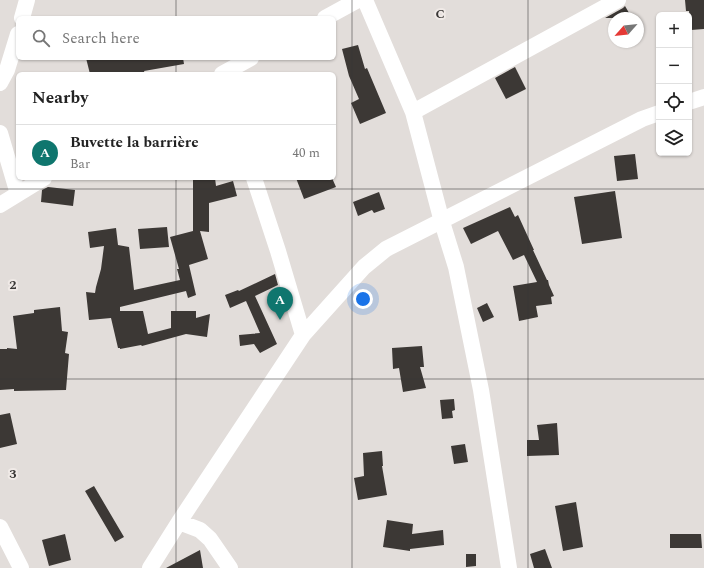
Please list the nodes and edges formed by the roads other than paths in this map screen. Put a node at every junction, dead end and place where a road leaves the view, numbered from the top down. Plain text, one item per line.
1 (27, 0) edge
2 (358, 0) edge
3 (365, 0) edge
4 (618, 0) edge
5 (23, 16) edge
6 (329, 16) edge
7 (16, 41) edge
8 (247, 60) edge
9 (226, 72) edge
10 (0, 83) edge
11 (704, 97) edge
12 (692, 101) edge
13 (413, 112) junction
14 (656, 114) edge
15 (0, 132) edge
16 (41, 180) edge
17 (255, 180) edge
18 (18, 194) junction
19 (0, 205) edge
20 (442, 222) junction
21 (303, 335) junction
22 (179, 522) junction
23 (0, 527) edge
24 (21, 568) edge
25 (150, 568) edge
26 (230, 568) edge
27 (509, 568) edge

1 - 5 street
2 - 6 street
3 - 13 street
4 - 13 street
7 - 10 street
8 - 9 street
11 - 12 street
13 - 20 street
14 - 20 street
15 - 18 street
16 - 18 street
17 - 21 street
18 - 19 street
20 - 21 street
20 - 27 street
21 - 22 street
22 - 25 street
22 - 26 street
23 - 24 street

